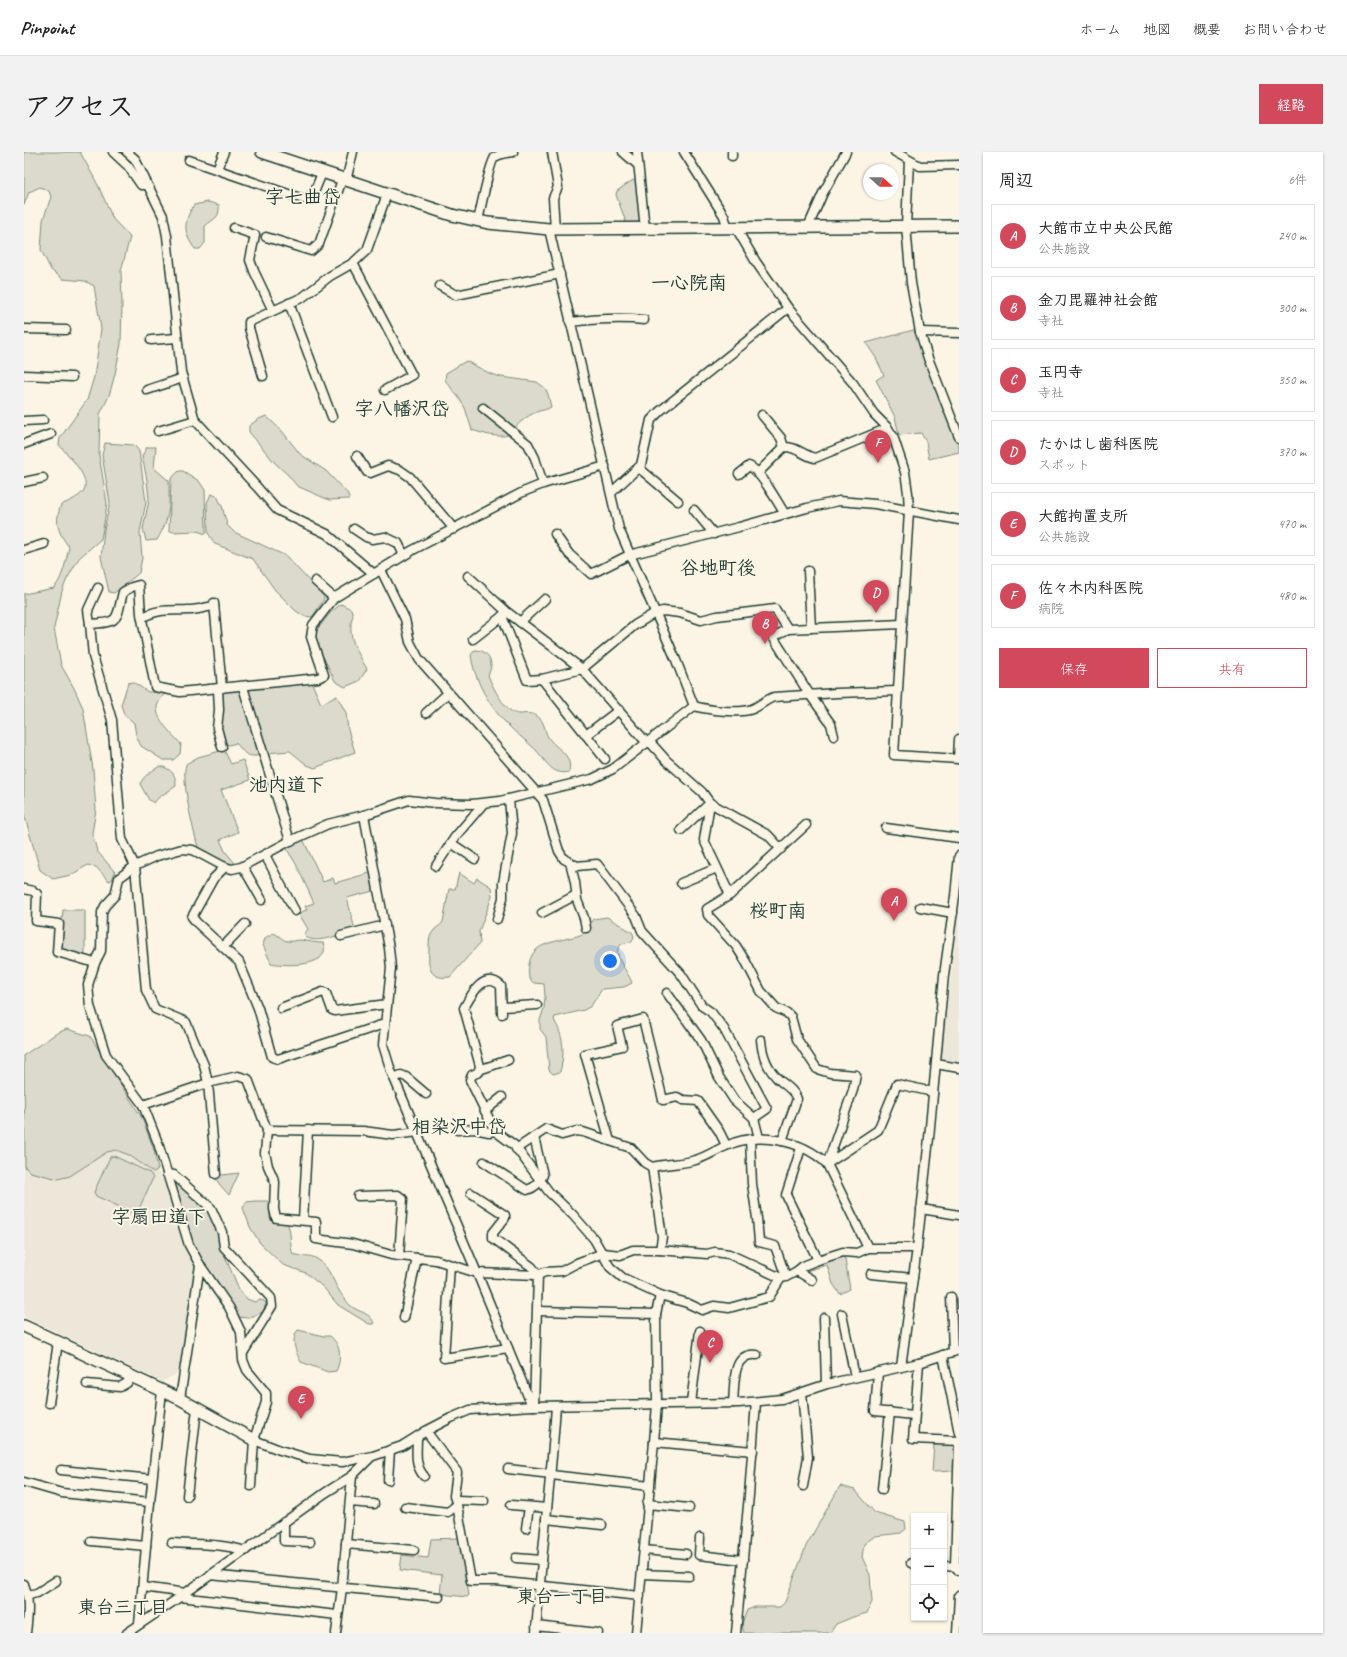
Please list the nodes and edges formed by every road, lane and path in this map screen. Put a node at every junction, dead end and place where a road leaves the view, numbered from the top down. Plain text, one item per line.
1 (113, 152) edge
2 (127, 152) edge
3 (224, 152) edge
4 (262, 152) edge
5 (353, 152) edge
6 (513, 152) edge
7 (552, 152) edge
8 (623, 152) edge
9 (637, 152) edge
10 (684, 152) edge
11 (846, 152) edge
12 (895, 152) edge
13 (492, 156) edge
14 (906, 156) edge
15 (189, 160) dead end
16 (638, 165) junction
17 (959, 166) edge
18 (218, 169) junction
19 (322, 173) junction
20 (344, 180) junction
21 (147, 185) junction
22 (387, 194) junction
23 (478, 221) junction
24 (906, 226) junction
25 (959, 226) edge
26 (808, 227) junction
27 (234, 228) dead end
28 (732, 228) junction
29 (552, 229) junction
30 (645, 229) junction
31 (266, 237) dead end
32 (353, 263) junction
33 (560, 274) junction
34 (440, 286) dead end
35 (289, 303) junction
36 (788, 308) junction
37 (273, 311) junction
38 (644, 320) dead end
39 (570, 322) junction
40 (24, 329) edge
41 (66, 330) dead end
42 (920, 332) junction
43 (959, 333) edge
44 (177, 338) junction
45 (151, 340) dead end
46 (24, 375) edge
47 (262, 376) dead end
48 (72, 377) dead end
49 (183, 378) junction
50 (146, 390) dead end
51 (385, 390) dead end
52 (483, 408) dead end
53 (762, 415) dead end
54 (332, 417) dead end
55 (43, 420) dead end
56 (195, 420) junction
57 (24, 421) edge
58 (888, 428) junction
59 (158, 432) dead end
60 (51, 434) dead end
61 (959, 437) edge
62 (24, 444) edge
63 (784, 448) junction
64 (357, 456) dead end
65 (605, 466) junction
66 (639, 468) junction
67 (758, 472) junction
68 (739, 474) dead end
69 (43, 478) dead end
70 (24, 482) edge
71 (543, 484) junction
72 (612, 493) junction
73 (678, 501) dead end
74 (694, 510) dead end
75 (909, 511) junction
76 (785, 514) junction
77 (959, 520) edge
78 (354, 529) dead end
79 (454, 529) junction
80 (555, 534) dead end
81 (714, 534) junction
82 (44, 544) dead end
83 (24, 550) edge
84 (630, 555) junction
85 (404, 556) junction
86 (808, 571) dead end
87 (377, 572) junction
88 (468, 576) dead end
89 (315, 581) dead end
90 (98, 588) dead end
91 (334, 598) junction
92 (545, 599) dead end
93 (656, 613) junction
94 (504, 614) junction
95 (142, 618) junction
96 (520, 622) junction
97 (90, 624) junction
98 (902, 624) junction
99 (811, 628) junction
100 (788, 629) junction
101 (473, 639) dead end
102 (582, 669) junction
103 (542, 679) junction
104 (242, 687) junction
105 (220, 688) junction
106 (897, 691) junction
107 (448, 693) junction
108 (810, 695) junction
109 (694, 706) junction
110 (619, 710) junction
111 (426, 713) dead end
112 (586, 735) junction
113 (834, 736) dead end
114 (959, 739) edge
115 (648, 742) junction
116 (222, 747) dead end
117 (605, 759) dead end
118 (958, 759) edge
119 (536, 792) junction
120 (509, 799) junction
121 (484, 803) junction
122 (710, 803) junction
123 (364, 815) junction
124 (806, 825) dead end
125 (886, 828) dead end
126 (681, 830) dead end
127 (959, 838) edge
128 (290, 841) junction
129 (451, 843) junction
130 (781, 849) junction
131 (265, 854) junction
132 (959, 856) edge
133 (475, 859) dead end
134 (570, 862) junction
135 (135, 866) junction
136 (243, 866) junction
137 (436, 866) dead end
138 (224, 867) junction
139 (717, 868) junction
140 (681, 883) dead end
141 (958, 888) edge
142 (24, 889) edge
143 (576, 895) junction
144 (730, 895) junction
145 (262, 900) dead end
146 (920, 907) dead end
147 (295, 911) dead end
148 (542, 913) dead end
149 (953, 913) junction
150 (497, 919) dead end
151 (245, 924) dead end
152 (385, 925) junction
153 (586, 928) dead end
154 (341, 936) dead end
155 (223, 947) junction
156 (94, 963) junction
157 (667, 993) dead end
158 (387, 1004) junction
159 (537, 1005) dead end
160 (281, 1008) dead end
161 (384, 1024) junction
162 (761, 1040) dead end
163 (508, 1060) dead end
164 (936, 1064) junction
165 (959, 1068) edge
166 (479, 1070) junction
167 (394, 1078) junction
168 (208, 1083) junction
169 (933, 1092) junction
170 (426, 1094) dead end
171 (502, 1097) dead end
172 (143, 1106) junction
173 (485, 1111) junction
174 (754, 1118) junction
175 (267, 1130) junction
176 (308, 1130) junction
177 (457, 1130) dead end
178 (418, 1132) junction
179 (495, 1132) junction
180 (534, 1137) junction
181 (759, 1138) junction
182 (750, 1139) junction
183 (610, 1141) junction
184 (782, 1141) junction
185 (726, 1145) junction
186 (801, 1148) junction
187 (516, 1149) junction
188 (484, 1162) dead end
189 (827, 1164) junction
190 (652, 1167) junction
191 (167, 1174) junction
192 (216, 1174) dead end
193 (541, 1181) junction
194 (471, 1193) dead end
195 (358, 1196) dead end
196 (921, 1209) junction
197 (959, 1215) edge
198 (302, 1220) junction
199 (868, 1248) junction
200 (917, 1248) junction
201 (660, 1250) junction
202 (602, 1253) junction
203 (399, 1256) junction
204 (417, 1258) junction
205 (818, 1260) junction
206 (200, 1265) junction
207 (450, 1266) junction
208 (797, 1271) junction
209 (477, 1273) junction
210 (871, 1274) dead end
211 (538, 1276) junction
212 (783, 1277) junction
213 (913, 1278) junction
214 (812, 1280) dead end
215 (660, 1295) junction
216 (951, 1297) dead end
217 (538, 1311) junction
218 (656, 1314) junction
219 (842, 1314) dead end
220 (404, 1318) dead end
221 (824, 1318) dead end
222 (24, 1326) edge
223 (700, 1331) dead end
224 (58, 1342) junction
225 (508, 1348) junction
226 (956, 1351) edge
227 (243, 1353) junction
228 (757, 1355) dead end
229 (943, 1355) junction
230 (919, 1363) junction
231 (901, 1367) junction
232 (878, 1372) junction
233 (131, 1376) junction
234 (855, 1377) junction
235 (87, 1384) dead end
236 (826, 1384) junction
237 (162, 1391) junction
238 (802, 1393) junction
239 (180, 1399) junction
240 (756, 1402) junction
241 (49, 1403) dead end
242 (691, 1403) junction
243 (733, 1403) junction
244 (657, 1404) junction
245 (533, 1406) junction
246 (556, 1406) junction
247 (197, 1408) junction
248 (890, 1412) junction
249 (914, 1415) junction
250 (426, 1431) junction
251 (959, 1433) edge
252 (417, 1437) junction
253 (254, 1440) junction
254 (959, 1441) edge
255 (654, 1442) junction
256 (390, 1450) junction
257 (753, 1451) junction
258 (373, 1456) junction
259 (508, 1469) dead end
260 (61, 1470) dead end
261 (551, 1474) junction
262 (352, 1476) junction
263 (424, 1476) dead end
264 (152, 1479) junction
265 (388, 1480) dead end
266 (24, 1482) edge
267 (251, 1486) dead end
268 (650, 1486) junction
269 (803, 1486) dead end
270 (882, 1489) dead end
271 (187, 1496) dead end
272 (484, 1501) dead end
273 (150, 1502) junction
274 (350, 1502) junction
275 (457, 1502) junction
276 (374, 1504) dead end
277 (647, 1504) junction
278 (511, 1505) dead end
279 (405, 1507) dead end
280 (529, 1507) junction
281 (547, 1508) junction
282 (690, 1508) dead end
283 (546, 1519) junction
284 (284, 1522) junction
285 (602, 1525) dead end
286 (526, 1528) dead end
287 (700, 1538) dead end
288 (91, 1541) dead end
289 (310, 1542) dead end
290 (172, 1543) dead end
291 (346, 1544) junction
292 (146, 1546) junction
293 (414, 1550) dead end
294 (644, 1550) junction
295 (245, 1551) junction
296 (686, 1554) dead end
297 (516, 1558) dead end
298 (542, 1560) junction
299 (743, 1560) junction
300 (947, 1566) edge
301 (958, 1568) edge
302 (642, 1574) junction
303 (210, 1575) junction
304 (689, 1576) dead end
305 (56, 1581) dead end
306 (24, 1584) edge
307 (539, 1585) junction
308 (143, 1587) junction
309 (342, 1588) junction
310 (183, 1595) junction
311 (959, 1595) edge
312 (640, 1596) junction
313 (26, 1597) edge
314 (439, 1597) dead end
315 (337, 1615) junction
316 (139, 1624) junction
317 (536, 1630) edge
318 (26, 1633) edge
319 (127, 1633) edge
320 (336, 1633) edge
321 (598, 1633) edge
322 (636, 1633) edge
323 (736, 1633) edge
324 (958, 1633) edge

1 - 21 street
2 - 21 street
3 - 18 street
4 - 19 street
5 - 20 street
6 - 13 street
7 - 29 street
8 - 16 street
9 - 16 street
10 - 28 street
11 - 26 street
12 - 14 street
13 - 23 street
14 - 17 street
14 - 24 street
15 - 18 street
16 - 30 street
18 - 19 street
19 - 20 street
20 - 22 street
20 - 31 street
21 - 44 street
22 - 23 street
22 - 32 street
23 - 29 street
24 - 25 street
24 - 26 street
24 - 42 street
26 - 28 street
27 - 37 street
28 - 30 street
28 - 36 street
29 - 30 street
29 - 33 street
32 - 35 street
32 - 51 street
33 - 34 street
33 - 39 street
35 - 37 street
35 - 54 street
36 - 58 street
36 - 66 street
37 - 47 street
38 - 39 street
39 - 65 street
40 - 41 street
42 - 43 street
42 - 61 street
44 - 45 street
44 - 49 street
46 - 48 street
49 - 50 street
49 - 56 street
52 - 71 street
53 - 63 street
55 - 57 street
56 - 59 street
56 - 87 street
58 - 63 street
58 - 75 street
60 - 62 street
63 - 67 street
64 - 79 street
65 - 71 street
65 - 72 street
66 - 72 street
66 - 73 street
67 - 68 street
67 - 76 street
69 - 70 street
71 - 79 street
72 - 84 street
74 - 81 street
75 - 76 street
75 - 77 street
75 - 98 street
76 - 81 street
78 - 85 street
79 - 85 street
80 - 84 street
81 - 84 street
82 - 83 street
84 - 93 street
85 - 87 street
86 - 99 street
87 - 91 street
87 - 107 street
88 - 94 street
89 - 91 street
90 - 97 street
91 - 104 street
92 - 96 street
93 - 100 street
93 - 102 street
93 - 109 street
94 - 96 street
94 - 101 street
94 - 103 street
95 - 97 street
95 - 105 street
95 - 105 street
96 - 102 street
97 - 135 street
98 - 99 street
98 - 106 street
99 - 100 street
100 - 108 street
102 - 103 street
102 - 110 street
103 - 112 street
104 - 105 street
104 - 128 street
105 - 116 street
106 - 108 street
106 - 118 street
107 - 111 street
107 - 119 street
108 - 109 street
108 - 113 street
109 - 115 street
110 - 112 street
110 - 115 street
112 - 117 street
114 - 118 street
115 - 119 street
115 - 122 street
119 - 120 street
119 - 134 street
120 - 121 street
120 - 150 street
121 - 123 street
121 - 129 street
122 - 126 street
122 - 130 street
122 - 139 street
123 - 128 street
123 - 152 street
124 - 130 street
125 - 127 street
128 - 131 street
129 - 133 street
129 - 137 street
130 - 144 street
131 - 136 street
131 - 147 street
132 - 141 street
134 - 143 street
134 - 174 street
135 - 138 street
135 - 156 street
135 - 168 street
136 - 138 street
136 - 145 street
138 - 155 street
139 - 140 street
139 - 144 street
141 - 149 street
142 - 156 street
143 - 148 street
143 - 153 street
144 - 189 street
146 - 149 street
149 - 164 street
151 - 155 street
152 - 154 street
152 - 158 street
155 - 161 street
156 - 172 street
157 - 174 street
158 - 160 street
158 - 161 street
159 - 166 street
161 - 167 street
162 - 184 street
163 - 166 street
164 - 165 street
164 - 169 street
166 - 173 street
167 - 170 street
167 - 178 street
168 - 172 street
168 - 175 street
168 - 192 street
169 - 189 street
169 - 196 street
171 - 173 street
172 - 191 street
173 - 179 street
174 - 181 street
175 - 176 street
175 - 198 street
176 - 178 street
176 - 198 street
177 - 179 street
178 - 209 street
179 - 187 street
180 - 183 street
180 - 187 street
180 - 193 street
181 - 182 street
181 - 184 street
182 - 185 street
182 - 212 street
183 - 185 street
183 - 190 street
184 - 186 street
185 - 190 street
186 - 189 street
186 - 205 street
187 - 193 street
188 - 193 street
189 - 199 street
190 - 201 street
191 - 206 street
191 - 227 street
193 - 202 street
194 - 211 street
195 - 203 street
196 - 197 street
196 - 200 street
198 - 203 street
199 - 200 street
199 - 205 street
200 - 213 street
201 - 202 street
201 - 212 street
202 - 211 street
202 - 215 street
203 - 204 street
204 - 207 street
204 - 220 street
205 - 208 street
206 - 227 street
206 - 239 street
207 - 209 street
207 - 225 street
208 - 212 street
208 - 214 street
209 - 211 street
209 - 225 street
210 - 213 street
211 - 217 street
212 - 215 street
213 - 231 street
215 - 218 street
216 - 226 street
217 - 218 street
217 - 245 street
218 - 244 street
219 - 234 street
221 - 236 street
222 - 224 street
223 - 242 street
224 - 233 street
224 - 241 street
225 - 245 street
226 - 229 street
227 - 253 street
228 - 243 street
229 - 230 street
229 - 251 street
230 - 231 street
230 - 249 street
231 - 232 street
232 - 234 street
232 - 248 street
233 - 235 street
233 - 237 street
234 - 236 street
236 - 238 street
237 - 239 street
237 - 264 street
238 - 240 street
238 - 269 street
239 - 247 street
240 - 243 street
240 - 257 street
242 - 243 street
242 - 244 street
244 - 246 street
244 - 255 street
245 - 246 street
245 - 250 street
246 - 261 street
247 - 253 street
247 - 271 street
248 - 249 street
248 - 270 street
249 - 254 street
250 - 252 street
250 - 275 street
252 - 256 street
252 - 263 street
253 - 258 street
253 - 267 street
254 - 301 street
255 - 257 street
255 - 268 street
256 - 258 street
256 - 265 street
257 - 299 street
258 - 262 street
259 - 261 street
260 - 264 street
261 - 268 street
261 - 281 street
262 - 274 street
262 - 284 street
264 - 273 street
266 - 273 street
268 - 277 street
272 - 275 street
273 - 292 street
274 - 276 street
274 - 291 street
275 - 279 street
275 - 307 street
277 - 282 street
277 - 294 street
278 - 280 street
280 - 281 street
280 - 286 street
281 - 283 street
283 - 285 street
283 - 298 street
284 - 289 street
284 - 295 street
287 - 299 street
288 - 292 street
290 - 295 street
291 - 293 street
291 - 309 street
292 - 308 street
294 - 296 street
294 - 302 street
295 - 303 street
297 - 298 street
298 - 307 street
299 - 323 street
300 - 301 street
302 - 304 street
302 - 312 street
303 - 309 street
303 - 310 street
305 - 313 street
306 - 313 street
307 - 312 street
307 - 317 street
308 - 310 street
308 - 316 street
309 - 314 street
309 - 315 street
310 - 315 street
310 - 316 street
311 - 324 street
312 - 322 street
313 - 318 street
315 - 320 street
316 - 319 street
317 - 321 street

